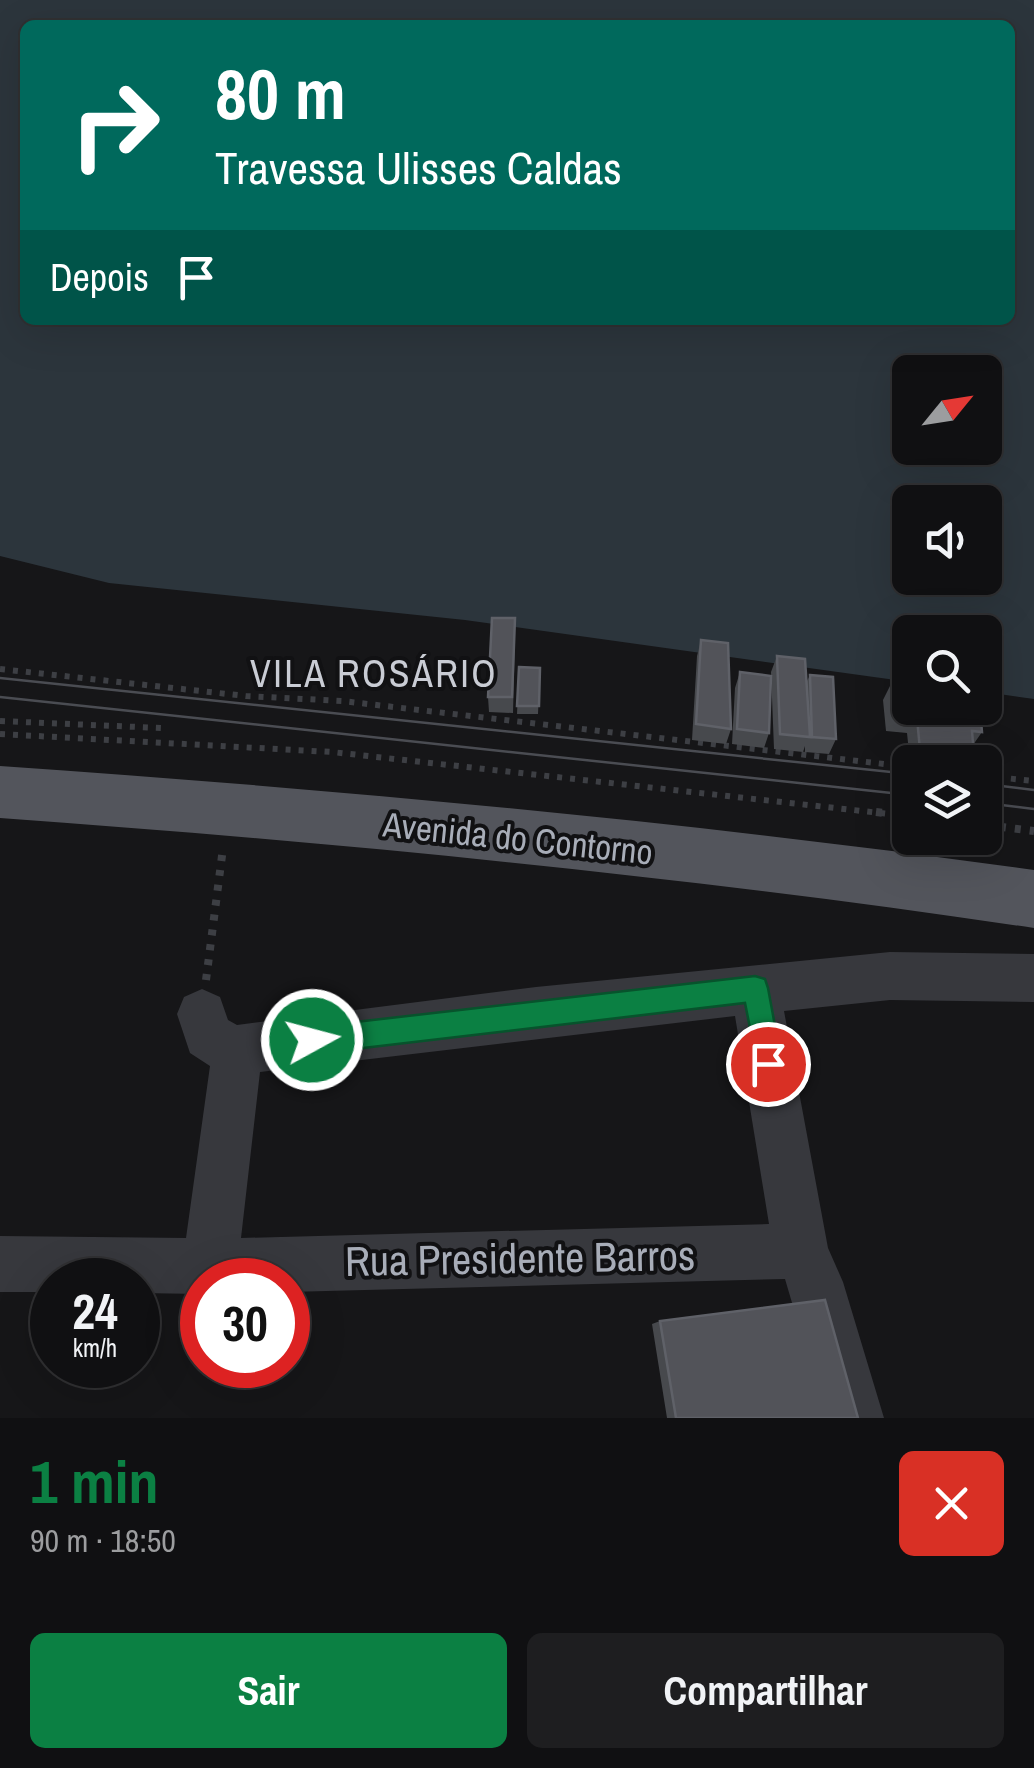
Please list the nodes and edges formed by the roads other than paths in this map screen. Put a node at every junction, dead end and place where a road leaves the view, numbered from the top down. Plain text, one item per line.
1 (0, 792) edge
2 (1034, 899) edge
3 (1034, 978) edge
4 (755, 988) junction
5 (801, 1251) junction
6 (210, 1258) edge
7 (310, 1263) edge
8 (0, 1264) edge
9 (180, 1266) edge
10 (855, 1418) edge

1 - 2 main road, Avenida do Contorno
3 - 4 street
4 - 5 street
4 - 6 street
5 - 7 street, Rua Presidente Barros
5 - 10 street
8 - 9 street, Rua Presidente Barros

